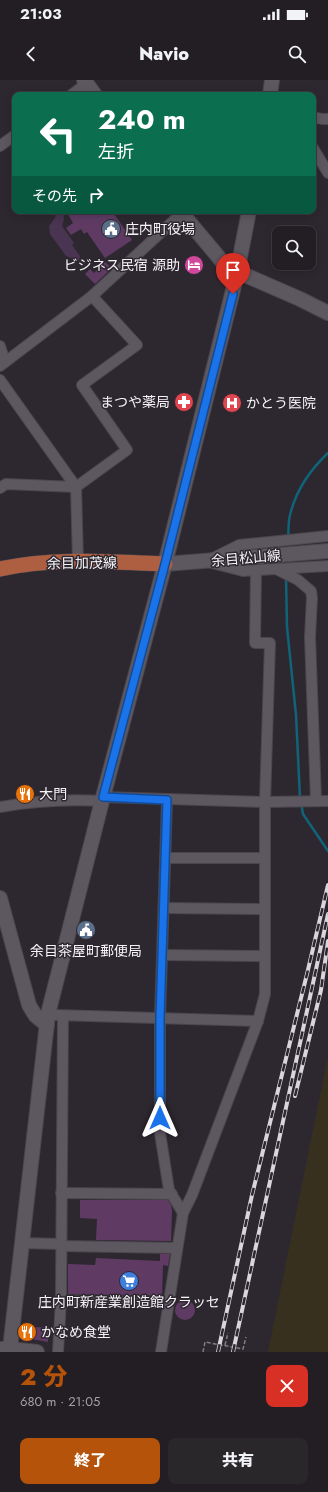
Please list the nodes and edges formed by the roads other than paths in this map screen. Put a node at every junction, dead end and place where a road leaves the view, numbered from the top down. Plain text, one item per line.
1 (272, 80) edge
2 (88, 86) edge
3 (77, 92) edge
4 (270, 92) edge
5 (316, 119) edge
6 (328, 119) edge
7 (12, 137) edge
8 (0, 146) edge
9 (316, 153) edge
10 (328, 174) edge
11 (179, 214) edge
12 (183, 214) edge
13 (248, 214) edge
14 (237, 275) junction
15 (92, 296) junction
16 (328, 313) edge
17 (0, 346) edge
18 (2, 364) edge
19 (0, 380) edge
20 (2, 483) edge
21 (76, 487) junction
22 (328, 536) edge
23 (328, 551) edge
24 (78, 561) junction
25 (206, 561) junction
26 (165, 564) junction
27 (328, 566) edge
28 (0, 569) edge
29 (276, 569) junction
30 (256, 570) junction
31 (102, 799) junction
32 (167, 800) junction
33 (316, 800) junction
34 (328, 801) edge
35 (264, 802) junction
36 (0, 807) edge
37 (165, 858) junction
38 (265, 858) junction
39 (0, 898) edge
40 (164, 908) junction
41 (265, 909) junction
42 (4, 928) edge
43 (162, 955) junction
44 (265, 956) junction
45 (63, 1016) junction
46 (160, 1018) junction
47 (48, 1019) junction
48 (258, 1021) junction
49 (61, 1193) junction
50 (172, 1194) junction
51 (183, 1213) junction
52 (22, 1243) junction
53 (61, 1245) junction
54 (177, 1248) junction
55 (61, 1300) junction
56 (169, 1303) junction
57 (7, 1350) edge
58 (37, 1352) edge
59 (58, 1352) edge
60 (161, 1352) edge

1 - 4 street
2 - 3 street
5 - 6 street
7 - 8 street
9 - 10 street
11 - 15 street
12 - 14 street
13 - 14 street
14 - 16 street
14 - 26 street
15 - 18 street
15 - 21 street
17 - 18 street
19 - 21 street
20 - 21 street
21 - 24 street
22 - 25 street
23 - 25 street, 余目松山線
24 - 26 main road, 余目加茂線
24 - 28 main road, 余目加茂線
25 - 26 street, 余目松山線
25 - 30 street
26 - 31 street
27 - 29 street
29 - 30 street
29 - 33 street
30 - 35 street
31 - 32 street
31 - 36 street
31 - 47 street
32 - 35 street
32 - 37 street
33 - 34 street
33 - 35 street
35 - 38 street
37 - 38 street
37 - 40 street
38 - 41 street
39 - 42 street
40 - 41 street
40 - 43 street
41 - 44 street
42 - 47 street
43 - 44 street
43 - 46 street
44 - 48 street
45 - 46 street
45 - 47 street
45 - 49 street
46 - 48 street
46 - 50 street
47 - 52 street
48 - 51 street
49 - 50 street
49 - 53 street
50 - 51 street
51 - 54 street
52 - 53 street
52 - 57 street
53 - 54 street
53 - 55 street
54 - 56 street
55 - 56 street
55 - 59 street
56 - 60 street
57 - 58 street

